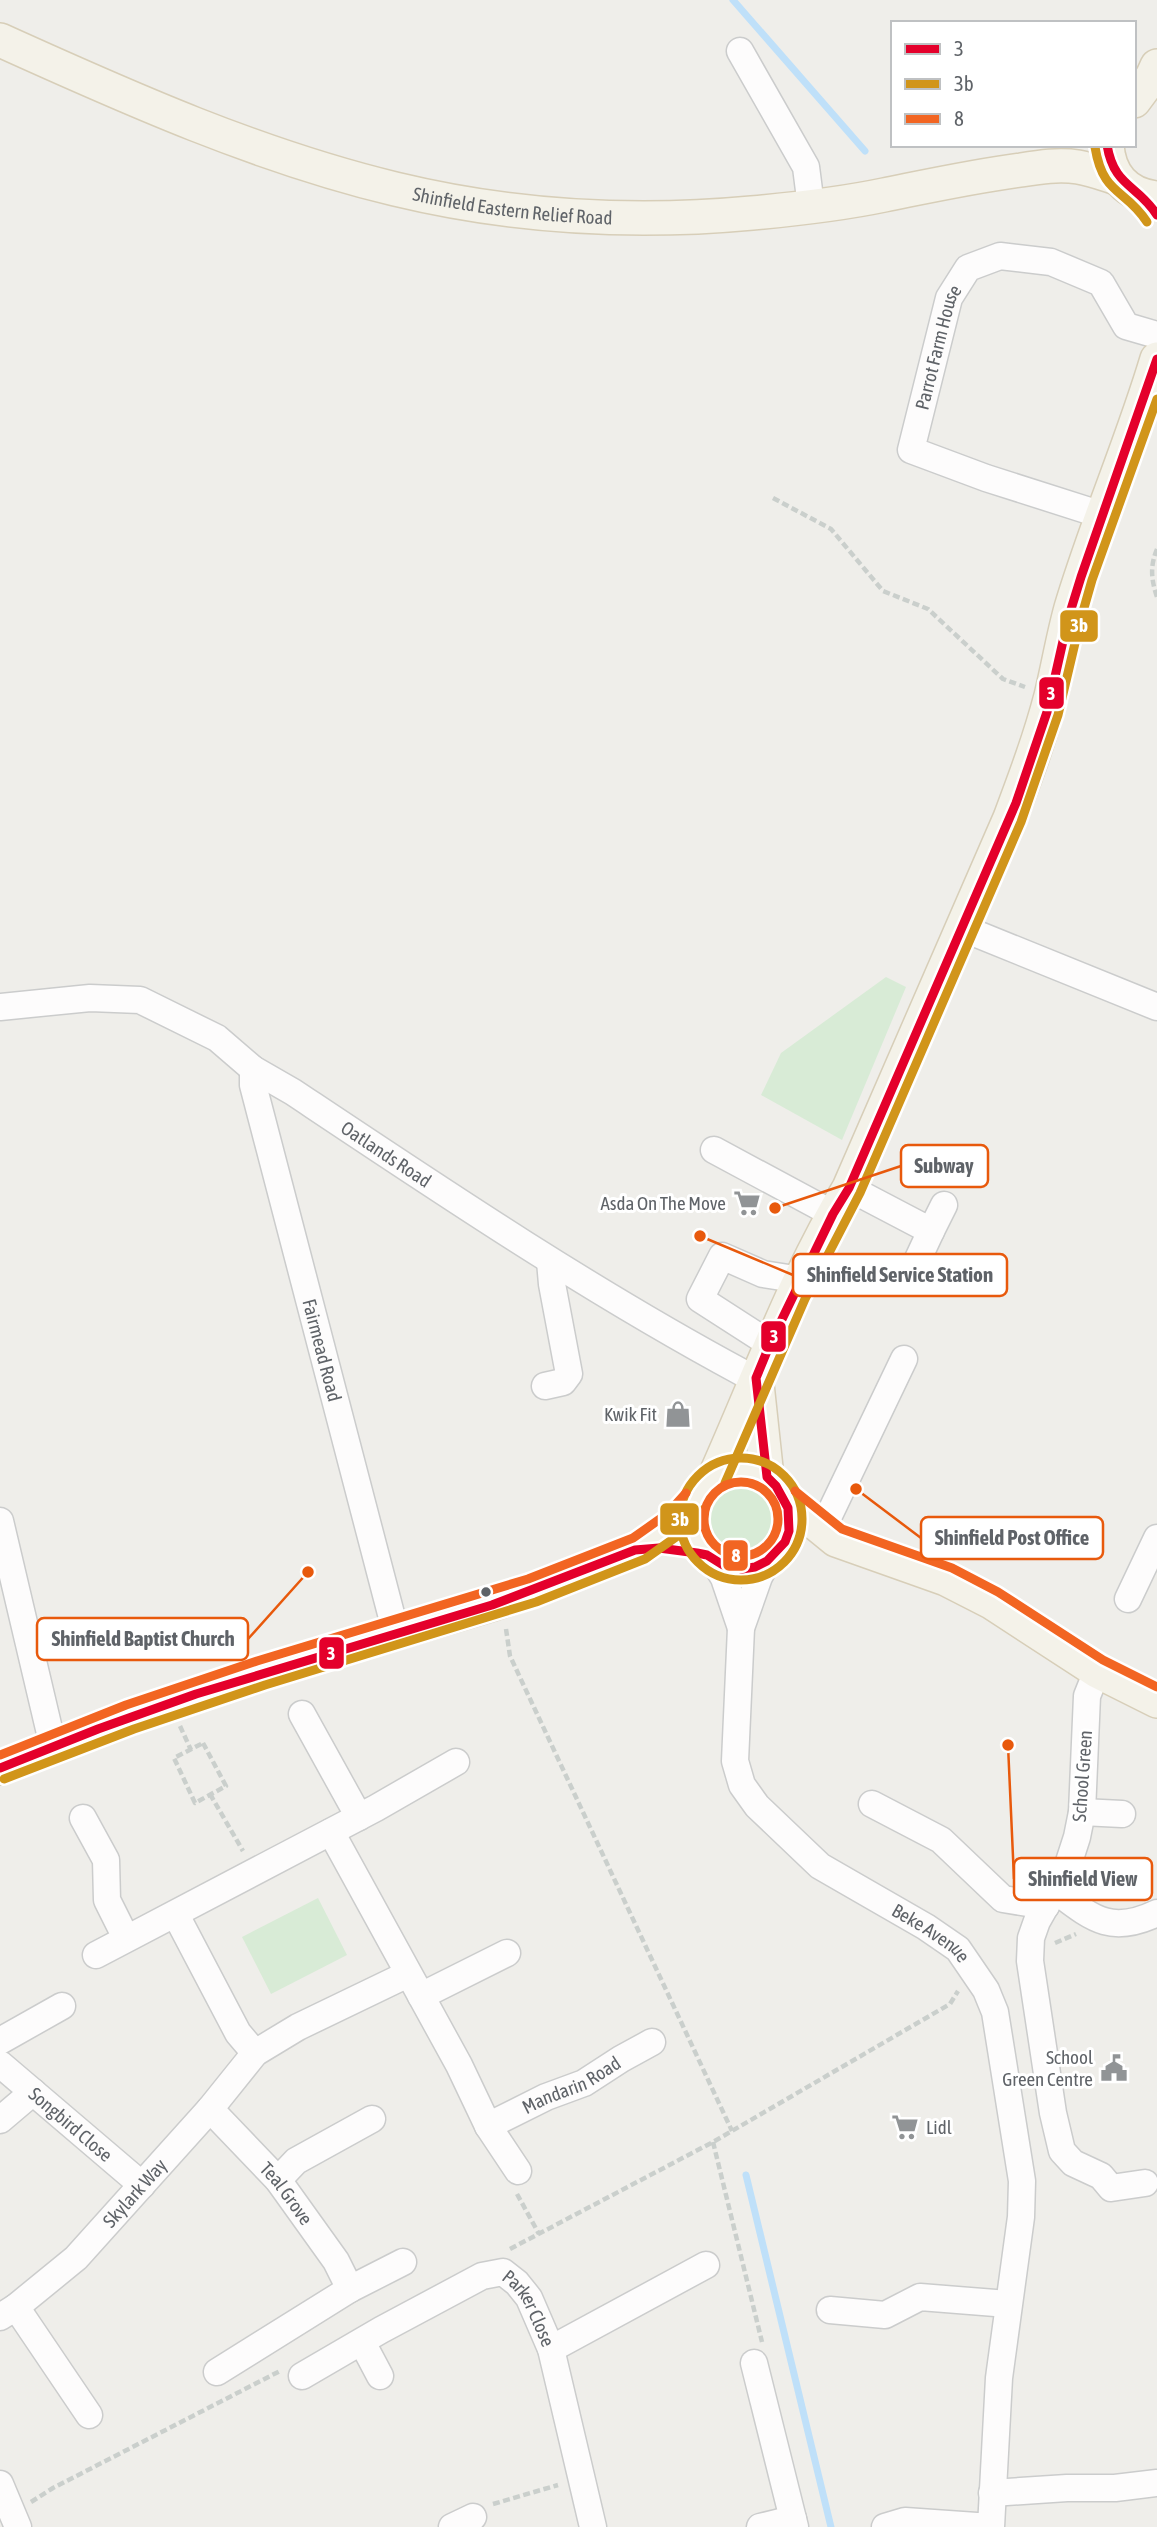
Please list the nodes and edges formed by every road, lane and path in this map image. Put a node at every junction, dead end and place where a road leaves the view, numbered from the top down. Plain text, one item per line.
1 (0, 40) edge
2 (740, 51) dead end
3 (1157, 66) edge
4 (1157, 95) edge
5 (1136, 98) edge
6 (1136, 100) edge
7 (1087, 147) edge
8 (1108, 147) edge
9 (1052, 166) junction
10 (1143, 196) edge
11 (811, 206) junction
12 (1157, 335) edge
13 (1157, 359) edge
14 (773, 498) dead end
15 (1102, 514) junction
16 (1156, 551) edge
17 (1157, 597) edge
18 (1051, 696) junction
19 (962, 928) junction
20 (0, 1007) edge
21 (1157, 1007) edge
22 (253, 1069) junction
23 (714, 1150) dead end
24 (841, 1201) junction
25 (944, 1205) dead end
26 (931, 1231) junction
27 (550, 1261) junction
28 (910, 1276) dead end
29 (801, 1280) junction
30 (770, 1344) junction
31 (904, 1359) dead end
32 (756, 1378) junction
33 (545, 1386) dead end
34 (704, 1489) junction
35 (777, 1489) junction
36 (0, 1521) edge
37 (829, 1535) junction
38 (1157, 1538) edge
39 (639, 1549) junction
40 (774, 1555) junction
41 (710, 1557) junction
42 (7, 1581) edge
43 (1128, 1599) dead end
44 (504, 1621) dead end
45 (741, 1629) junction
46 (396, 1633) junction
47 (1097, 1671) junction
48 (1157, 1701) edge
49 (303, 1714) dead end
50 (178, 1722) dead end
51 (53, 1746) junction
52 (191, 1750) junction
53 (456, 1762) dead end
54 (0, 1768) edge
55 (210, 1794) junction
56 (872, 1804) dead end
57 (367, 1812) junction
58 (1082, 1812) junction
59 (1122, 1814) dead end
60 (83, 1818) dead end
61 (331, 1832) junction
62 (246, 1857) dead end
63 (1051, 1898) junction
64 (1157, 1913) edge
65 (176, 1915) junction
66 (1102, 1921) junction
67 (126, 1938) junction
68 (1047, 1950) dead end
69 (507, 1953) dead end
70 (96, 1955) dead end
71 (976, 1973) junction
72 (414, 1985) junction
73 (62, 2006) dead end
74 (0, 2041) edge
75 (652, 2042) dead end
76 (255, 2053) junction
77 (0, 2064) edge
78 (33, 2092) junction
79 (210, 2109) junction
80 (372, 2119) dead end
81 (0, 2120) edge
82 (488, 2126) junction
83 (732, 2131) junction
84 (713, 2142) junction
85 (518, 2171) joint
86 (278, 2179) junction
87 (1145, 2183) dead end
88 (142, 2185) junction
89 (539, 2234) junction
90 (403, 2262) dead end
91 (706, 2265) dead end
92 (482, 2276) junction
93 (350, 2289) junction
94 (1008, 2304) junction
95 (830, 2310) dead end
96 (8, 2312) edge
97 (362, 2342) junction
98 (551, 2349) junction
99 (758, 2353) joint
100 (217, 2372) dead end
101 (380, 2375) dead end
102 (302, 2376) joint
103 (89, 2415) dead end
104 (583, 2478) junction
105 (1157, 2483) edge
106 (0, 2484) edge
107 (992, 2493) junction
108 (15, 2520) edge
109 (463, 2522) edge
110 (794, 2523) edge
111 (593, 2527) edge
112 (760, 2527) edge
113 (885, 2527) edge
114 (991, 2527) edge

1 - 11 main road, Shinfield Eastern Relief Road
2 - 11 street
3 - 5 main road
4 - 6 main road
7 - 9 main road, Shinfield Eastern Relief Road
8 - 10 main road
9 - 10 main road, Shinfield Eastern Relief Road
9 - 11 main road, Shinfield Eastern Relief Road
12 - 15 street, Parrot Farm House
13 - 15 main road
14 - 18 path
15 - 18 main road
16 - 17 path
18 - 19 main road
19 - 21 street
19 - 24 main road
20 - 22 street, Oatlands Road
22 - 27 street, Oatlands Road
22 - 46 street, Fairmead Road
23 - 24 street
24 - 26 street
24 - 29 main road
25 - 26 street
26 - 28 street
27 - 32 street, Oatlands Road
27 - 33 street
29 - 30 main road
29 - 30 street
30 - 32 main road
31 - 37 street
32 - 34 main road
32 - 35 main road
34 - 35 main road
34 - 39 main road
34 - 41 main road
35 - 37 main road
35 - 40 main road
36 - 42 street
37 - 40 main road
37 - 47 main road
38 - 43 street
39 - 41 main road
39 - 46 main road
40 - 41 main road
40 - 45 street
41 - 45 street
42 - 51 street
44 - 83 path
45 - 71 street, Beke Avenue
46 - 51 main road
47 - 48 main road
47 - 58 street, School Green
49 - 57 street
50 - 52 path
51 - 54 main road
52 - 55 path
52 - 55 path
53 - 57 street
55 - 62 path
56 - 63 street
57 - 61 street
58 - 59 street
58 - 63 street, School Green
60 - 67 street
61 - 65 street
61 - 72 street
63 - 66 street
63 - 87 street, School Green
64 - 66 street
65 - 67 street
65 - 76 street
66 - 68 path
67 - 70 street
69 - 72 street, Skylark Way
71 - 83 path
71 - 94 street, Beke Avenue
72 - 76 street, Skylark Way
72 - 82 street
73 - 74 street
75 - 82 street, Mandarin Road
76 - 79 street, Skylark Way
77 - 78 street, Songbird Close
78 - 81 street
78 - 88 street, Songbird Close
79 - 86 street, Teal Grove
79 - 88 street, Skylark Way
80 - 86 street
82 - 85 street
83 - 84 path
84 - 89 path
84 - 99 path
85 - 89 path
86 - 93 street, Teal Grove
88 - 96 street, Skylark Way
89 - 92 path
90 - 93 street
91 - 98 street
92 - 97 street, Parker Close
92 - 98 street, Parker Close
93 - 100 street
94 - 95 street
94 - 107 street, Beke Avenue
96 - 103 street
97 - 101 street
97 - 102 street, Parker Close
98 - 104 street, Parker Close
99 - 110 street
102 - 108 path
104 - 109 path
104 - 111 street, Parker Close
105 - 107 street
106 - 108 street
107 - 114 street, Beke Avenue
110 - 112 street
113 - 114 street

